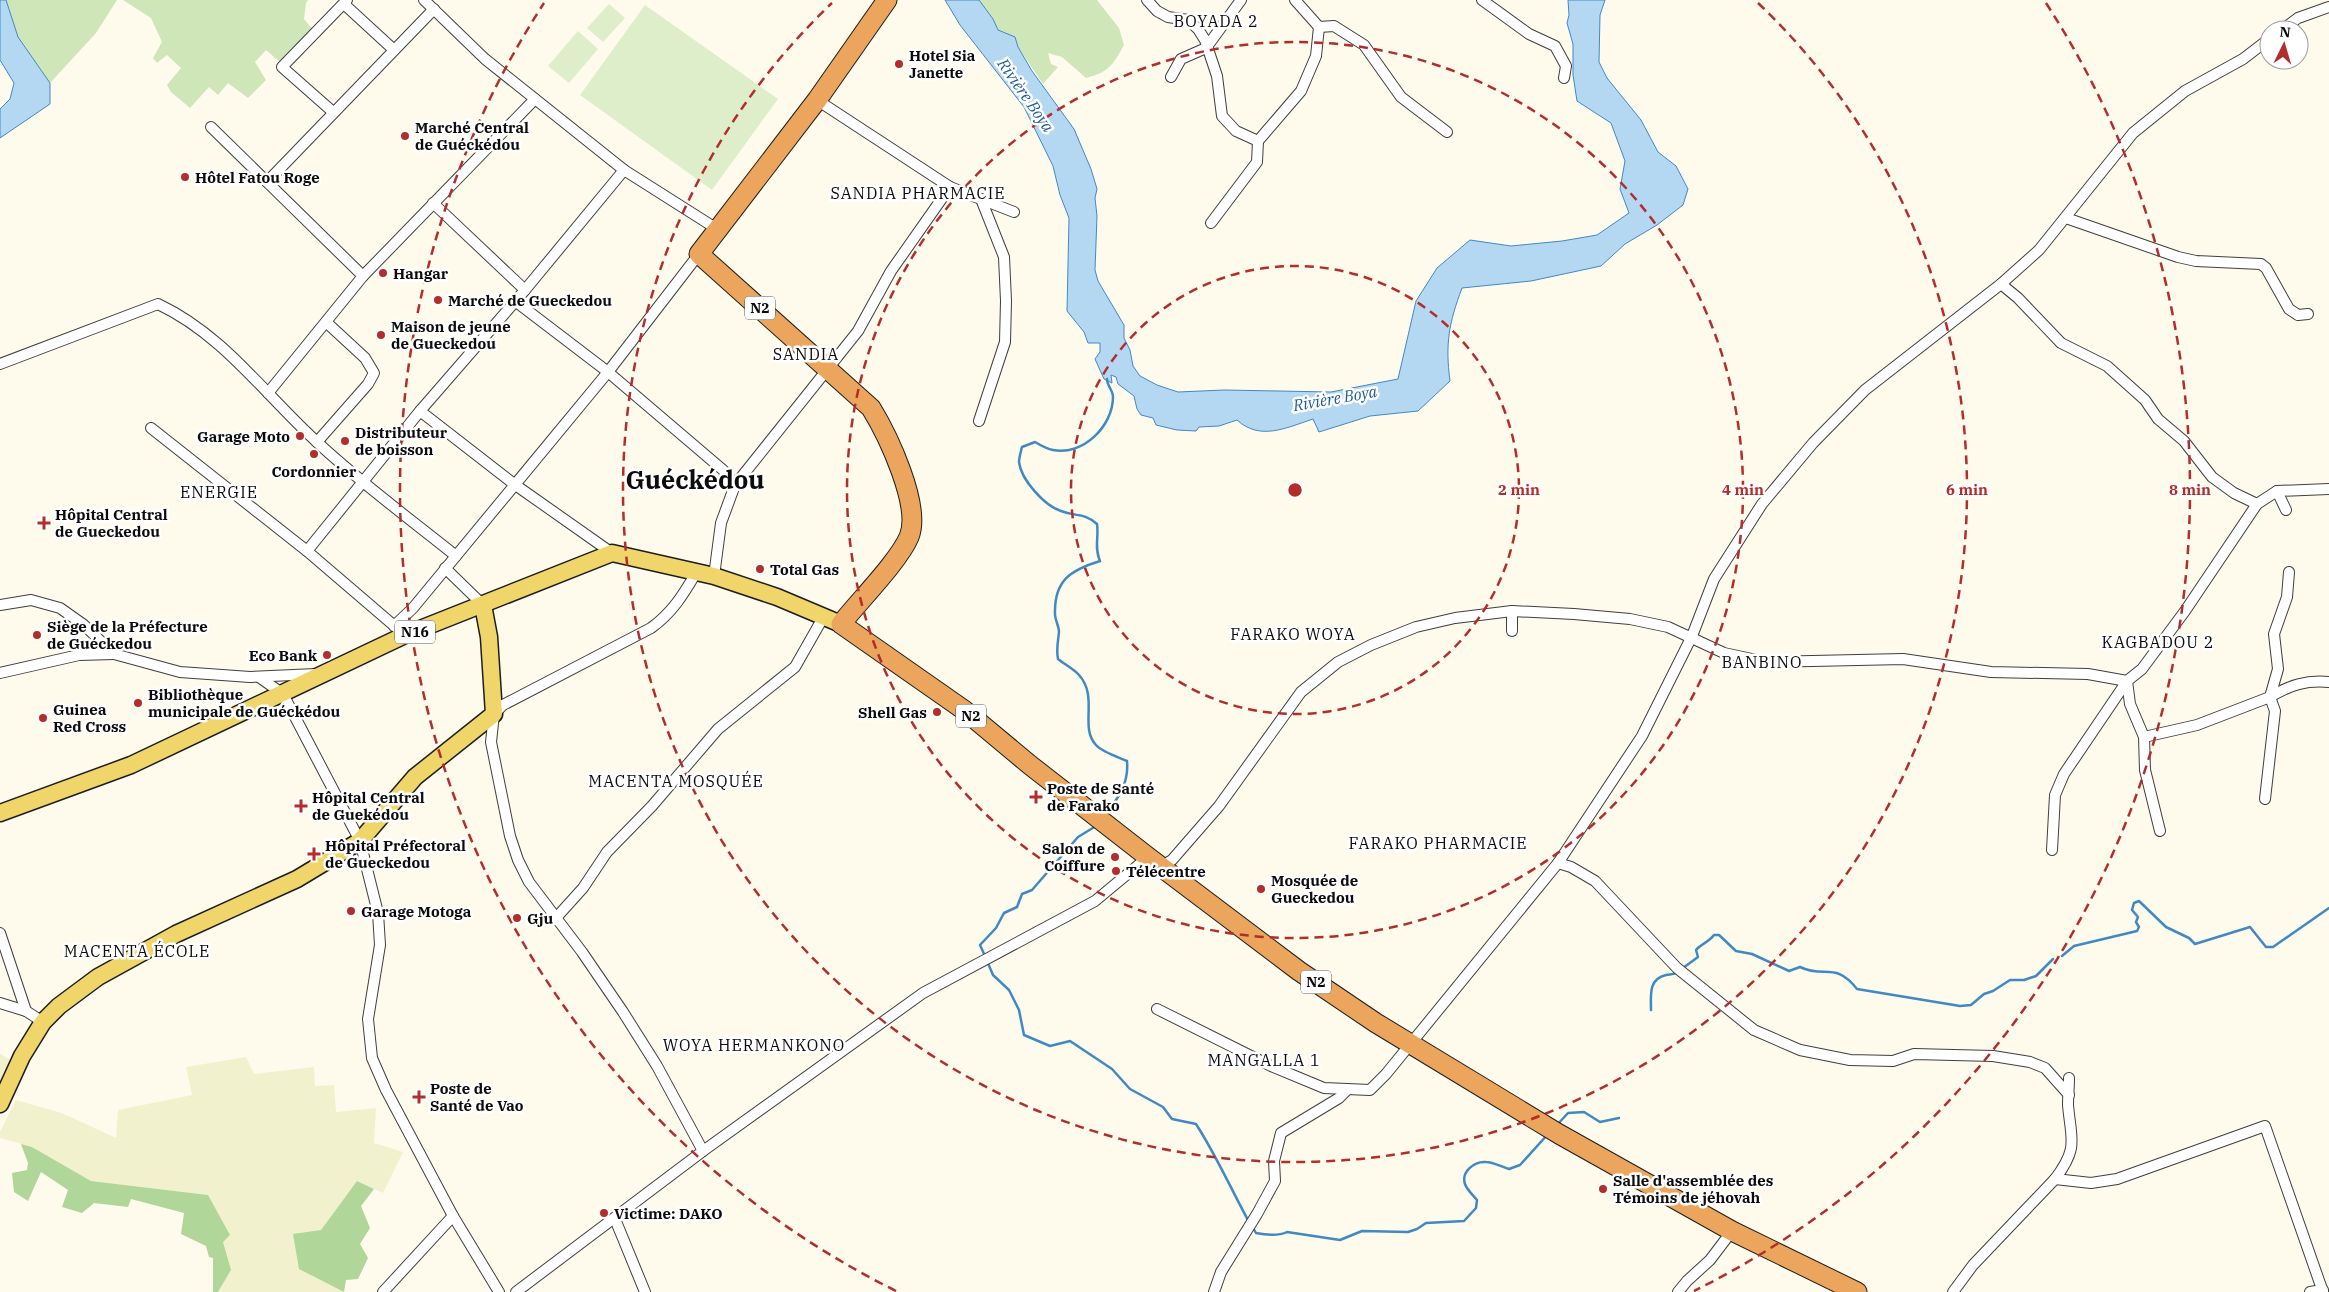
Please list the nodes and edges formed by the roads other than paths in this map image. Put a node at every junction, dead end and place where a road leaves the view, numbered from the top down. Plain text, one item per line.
1 (424, 0) edge
2 (887, 0) edge
3 (1147, 0) edge
4 (1241, 0) edge
5 (1295, 0) edge
6 (1482, 0) edge
7 (345, 2) edge
8 (2329, 7) edge
9 (434, 9) junction
10 (2295, 20) edge
11 (1319, 26) junction
12 (2259, 47) edge
13 (1206, 48) junction
14 (394, 50) junction
15 (1171, 77) dead end
16 (1564, 78) dead end
17 (534, 99) junction
18 (817, 100) junction
19 (333, 112) junction
20 (211, 127) dead end
21 (1447, 132) dead end
22 (1258, 141) junction
23 (624, 170) junction
24 (267, 182) junction
25 (950, 187) junction
26 (981, 199) junction
27 (433, 203) junction
28 (1014, 212) dead end
29 (2066, 218) junction
30 (1211, 222) dead end
31 (717, 229) junction
32 (699, 254) junction
33 (363, 276) junction
34 (2001, 284) junction
35 (525, 290) junction
36 (515, 301) junction
37 (2308, 314) dead end
38 (326, 322) junction
39 (0, 364) edge
40 (828, 368) junction
41 (608, 372) junction
42 (268, 393) junction
43 (420, 411) junction
44 (979, 421) dead end
45 (152, 428) dead end
46 (317, 442) junction
47 (364, 482) junction
48 (514, 484) junction
49 (734, 485) junction
50 (2329, 489) edge
51 (2277, 491) junction
52 (2257, 504) junction
53 (2286, 510) dead end
54 (307, 551) junction
55 (612, 553) junction
56 (456, 556) junction
57 (445, 568) junction
58 (2289, 572) dead end
59 (696, 573) junction
60 (714, 576) junction
61 (0, 605) edge
62 (484, 605) junction
63 (1512, 611) junction
64 (832, 620) junction
65 (400, 631) junction
66 (1512, 631) dead end
67 (1692, 636) junction
68 (114, 654) junction
69 (0, 673) edge
70 (325, 674) junction
71 (258, 677) junction
72 (2127, 681) junction
73 (2329, 682) edge
74 (283, 694) junction
75 (2270, 697) junction
76 (494, 714) junction
77 (2144, 737) junction
78 (2265, 799) dead end
79 (0, 813) edge
80 (2160, 832) dead end
81 (360, 842) junction
82 (2052, 850) dead end
83 (1155, 861) junction
84 (1558, 863) junction
85 (555, 919) junction
86 (0, 933) edge
87 (0, 1003) edge
88 (1157, 1009) dead end
89 (26, 1011) junction
90 (43, 1022) junction
91 (1410, 1043) junction
92 (2069, 1078) dead end
93 (1347, 1090) junction
94 (2069, 1095) junction
95 (0, 1104) edge
96 (703, 1151) junction
97 (2055, 1179) junction
98 (452, 1216) junction
99 (615, 1219) junction
100 (1732, 1231) junction
101 (2323, 1291) edge
102 (383, 1292) edge
103 (499, 1292) edge
104 (516, 1292) edge
105 (645, 1292) edge
106 (1214, 1292) edge
107 (1678, 1292) edge
108 (1857, 1292) edge
109 (1953, 1292) edge
110 (2310, 1292) edge

1 - 9 street
2 - 18 highway
3 - 13 street
4 - 13 street
5 - 11 street
6 - 16 street
7 - 14 street
7 - 19 street
8 - 10 street
9 - 14 street
9 - 17 street
11 - 21 street
11 - 22 street
12 - 29 street
13 - 15 street
13 - 22 street
14 - 19 street
17 - 23 street
17 - 27 street
18 - 25 street
18 - 31 highway
19 - 24 street
20 - 24 street
22 - 30 street
23 - 31 street
23 - 35 street
24 - 33 street
25 - 26 street
25 - 40 street
26 - 28 street
26 - 44 street
27 - 33 street
27 - 35 street
29 - 34 street
29 - 37 street
31 - 32 highway
32 - 40 highway, N2
32 - 41 street
33 - 38 street
34 - 52 street
34 - 67 street
35 - 36 street
36 - 41 street
36 - 43 street
38 - 42 street
38 - 46 street
39 - 42 street
40 - 49 street
40 - 64 highway, N2
41 - 48 street
41 - 49 street
42 - 46 street
43 - 47 street
43 - 48 street
45 - 54 street
46 - 47 street
47 - 54 street
47 - 56 street
48 - 55 street
48 - 56 street
49 - 60 street
50 - 51 street
51 - 52 street
51 - 53 street
52 - 72 street
54 - 65 street
55 - 59 main road
55 - 62 main road, N16
56 - 57 street
57 - 62 street
57 - 65 street
58 - 75 street
59 - 60 main road
59 - 76 street
60 - 64 main road
61 - 68 street
62 - 65 main road, N16
62 - 76 main road
63 - 66 street
63 - 67 street
63 - 83 street
64 - 83 highway, N2
64 - 85 street
65 - 70 main road, N16
67 - 72 street
67 - 84 street
68 - 69 street
68 - 71 street
70 - 71 street
70 - 74 main road, N16
71 - 74 street
72 - 77 street
72 - 82 street
73 - 75 street
74 - 79 main road, N16
74 - 81 street
75 - 77 street
75 - 78 street
76 - 81 main road
76 - 85 street
77 - 80 street
81 - 90 main road
81 - 98 street
83 - 91 highway, N2
83 - 96 street
84 - 91 street
84 - 94 street
85 - 96 street
86 - 89 street
87 - 89 street
88 - 93 street
89 - 90 street
90 - 95 main road
91 - 93 street
91 - 100 highway, N2
92 - 94 street
93 - 106 street
94 - 97 street
96 - 99 street
97 - 101 street
97 - 109 street
98 - 102 street
98 - 103 street
99 - 104 street
99 - 105 street
100 - 107 street
100 - 108 highway, N2
101 - 110 street

